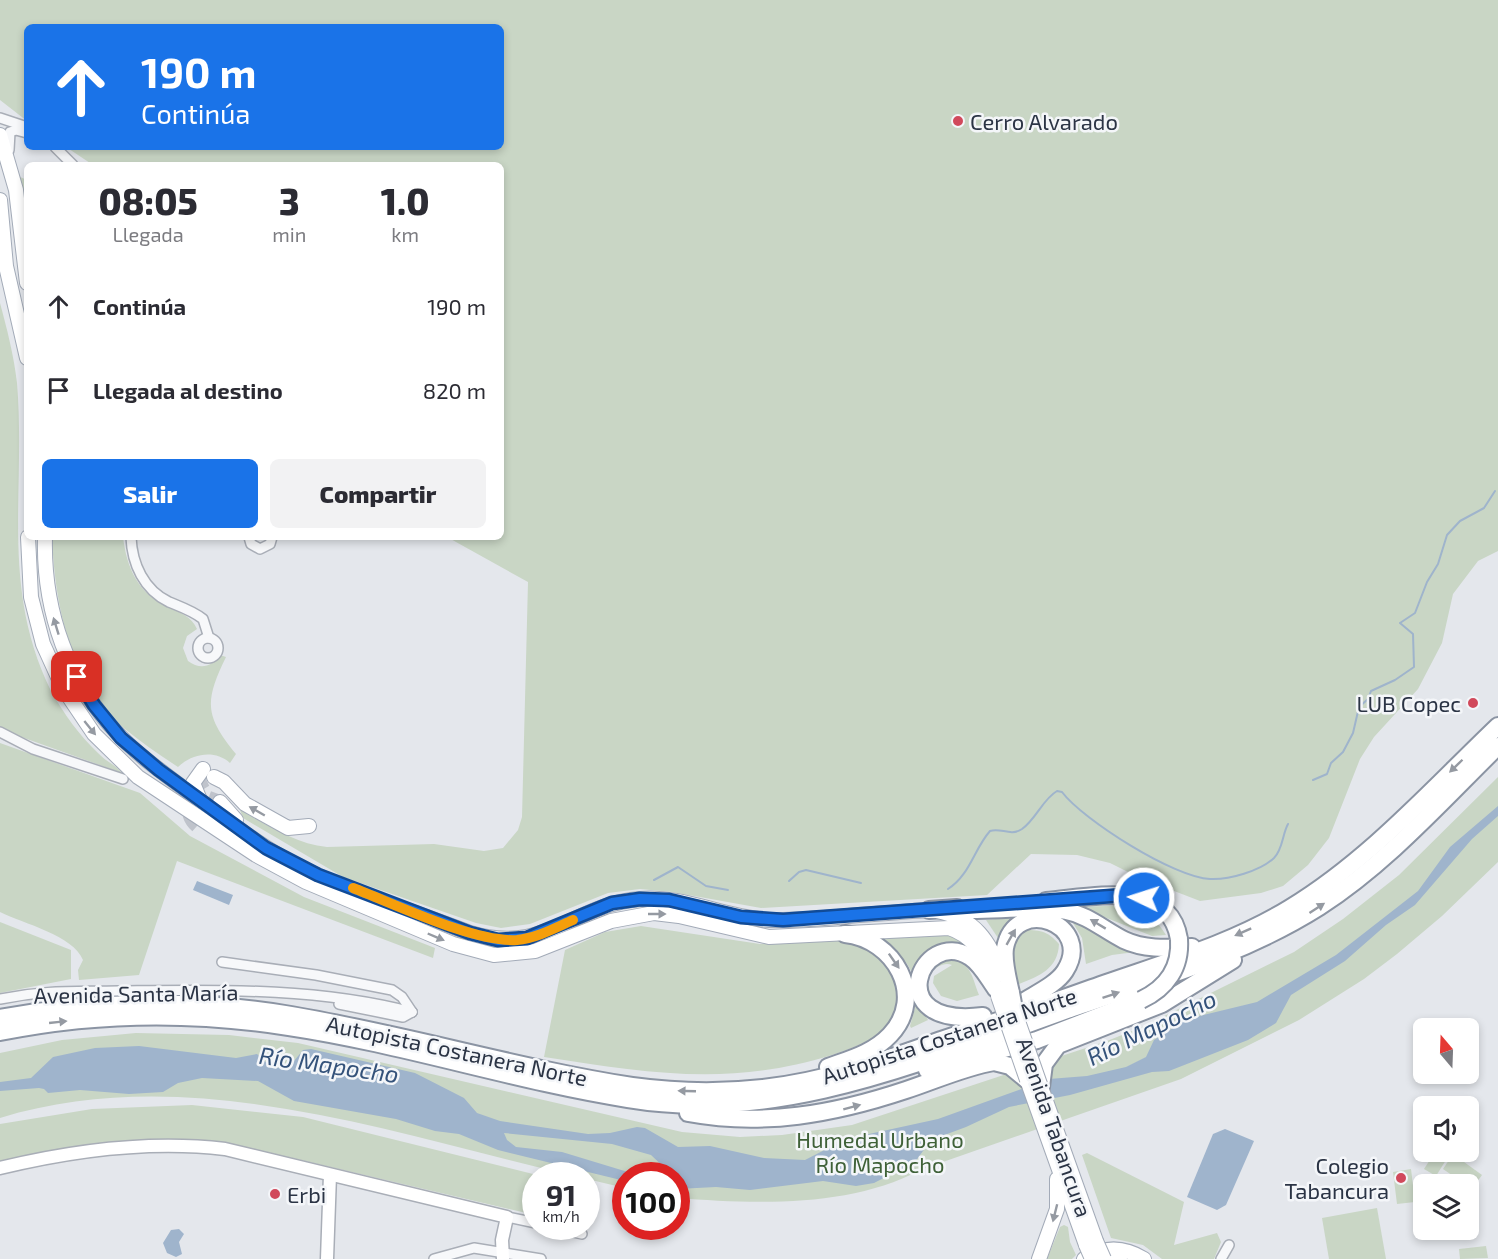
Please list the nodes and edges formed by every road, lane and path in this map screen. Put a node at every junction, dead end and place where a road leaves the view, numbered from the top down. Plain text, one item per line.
1 (0, 118) edge
2 (24, 130) edge
3 (24, 130) edge
4 (24, 130) edge
5 (0, 133) edge
6 (58, 150) edge
7 (10, 161) junction
8 (71, 162) edge
9 (0, 200) edge
10 (24, 258) edge
11 (24, 345) edge
12 (28, 540) edge
13 (45, 540) edge
14 (131, 540) edge
15 (250, 540) edge
16 (271, 540) edge
17 (209, 638) dead end
18 (1498, 726) edge
19 (0, 732) edge
20 (1498, 746) edge
21 (214, 777) dead end
22 (123, 778) dead end
23 (173, 780) junction
24 (200, 800) junction
25 (220, 802) dead end
26 (197, 826) dead end
27 (309, 826) dead end
28 (242, 838) junction
29 (937, 909) junction
30 (845, 934) junction
31 (1266, 937) junction
32 (1214, 944) junction
33 (1173, 959) junction
34 (222, 962) dead end
35 (1008, 997) junction
36 (0, 999) edge
37 (983, 1016) junction
38 (0, 1018) edge
39 (0, 1032) edge
40 (1019, 1040) junction
41 (828, 1077) junction
42 (1034, 1083) junction
43 (765, 1088) junction
44 (628, 1099) junction
45 (733, 1104) junction
46 (1059, 1162) junction
47 (0, 1168) edge
48 (330, 1175) junction
49 (507, 1217) junction
50 (522, 1220) edge
51 (1091, 1243) junction
52 (1229, 1245) dead end
53 (502, 1255) edge
54 (446, 1257) edge
55 (327, 1259) edge
56 (434, 1259) edge
57 (541, 1259) edge
58 (1039, 1259) edge
59 (1084, 1259) edge
60 (1092, 1259) edge
61 (1104, 1259) edge
62 (1110, 1259) edge
63 (1120, 1259) edge
64 (1144, 1259) edge
65 (1221, 1259) edge

1 - 2 street
3 - 5 street
4 - 7 street
5 - 7 main road
6 - 8 street
7 - 10 main road
9 - 11 main road
12 -> 28 main road
23 -> 13 main road
14 - 17 street
15 - 16 street
18 -> 32 highway, Autopista Costanera Norte
19 - 22 street
31 -> 20 highway, Autopista Costanera Norte
27 -> 21 main road
23 - 24 main road
23 - 24 main road
24 - 28 main road
25 - 28 main road
26 - 28 main road
28 - 29 main road
28 -> 30 main road
32 -> 29 highway
29 - 35 main road
29 - 45 highway, bridge
30 - 35 main road
30 -> 43 highway
31 - 42 highway
45 -> 31 highway, Autopista Costanera Norte
32 - 33 highway, Autopista Costanera Norte
33 - 35 highway
33 - 41 highway, Autopista Costanera Norte
34 - 36 street, Avenida Santa María
35 -> 35 highway
35 - 37 highway
35 - 37 highway
35 - 40 main road, Avenida Tabancura, bridge
35 - 40 main road, Avenida Tabancura, bridge
37 - 41 highway
43 -> 38 highway, Autopista Costanera Norte
39 -> 44 highway, Autopista Costanera Norte
40 - 42 main road, Avenida Tabancura, bridge
41 - 43 highway, Autopista Costanera Norte
44 -> 42 highway
42 - 46 main road, Avenida Tabancura
44 - 45 highway, Autopista Costanera Norte
46 - 51 main road, Avenida Tabancura
46 -> 58 main road
47 - 48 street
48 - 49 street
48 - 55 street
49 - 50 street
49 - 53 street
51 - 60 main road, Avenida Tabancura, bridge
51 - 61 main road, Avenida Tabancura, bridge
52 - 65 street
53 - 54 street
53 - 57 street
54 - 56 street
59 - 64 main road
62 - 63 main road

